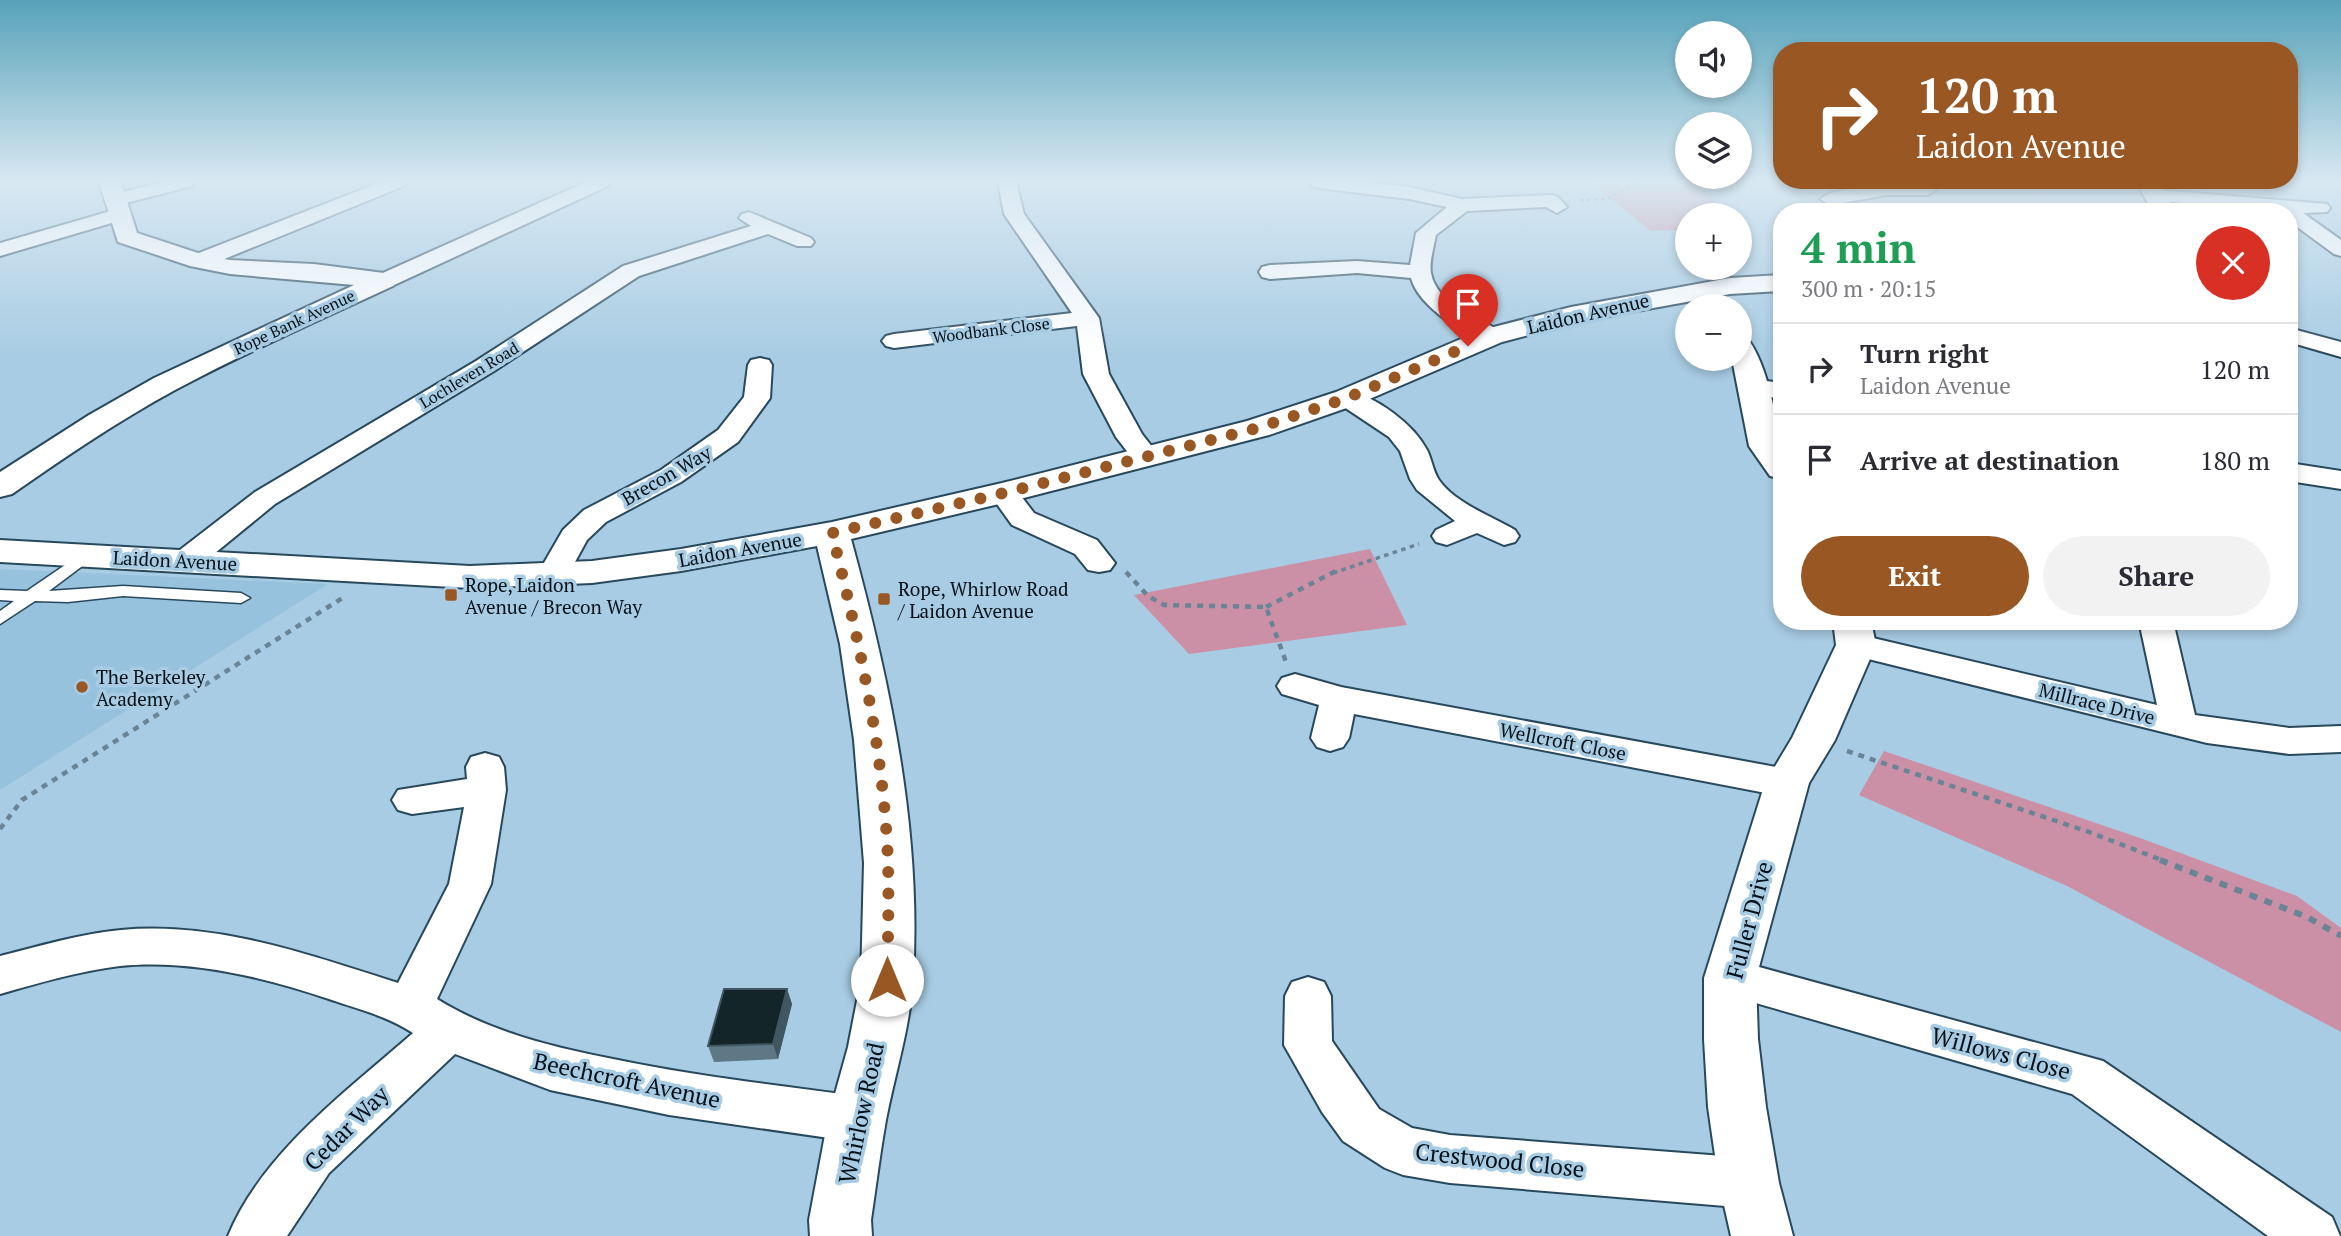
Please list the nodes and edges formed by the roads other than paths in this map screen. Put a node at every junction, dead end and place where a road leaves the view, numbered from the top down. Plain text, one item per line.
1 (23, 240) edge
2 (134, 240) edge
3 (252, 240) edge
4 (475, 240) edge
5 (713, 240) edge
6 (799, 240) edge
7 (1032, 240) edge
8 (1425, 240) edge
9 (804, 242) dead end
10 (0, 250) edge
11 (199, 261) junction
12 (1420, 272) junction
13 (1271, 273) dead end
14 (384, 281) junction
15 (1773, 284) edge
16 (1703, 294) edge
17 (1675, 301) edge
18 (1087, 318) junction
19 (1492, 336) junction
20 (2298, 338) edge
21 (894, 341) dead end
22 (2341, 350) edge
23 (761, 365) dead end
24 (1748, 371) edge
25 (1751, 387) junction
26 (1773, 390) edge
27 (1347, 398) junction
28 (1146, 457) junction
29 (1773, 457) edge
30 (2298, 473) edge
31 (2341, 480) edge
32 (0, 487) edge
33 (1004, 493) junction
34 (832, 533) junction
35 (1447, 536) road end
36 (1098, 550) road end
37 (0, 551) edge
38 (87, 555) junction
39 (187, 560) junction
40 (552, 575) junction
41 (0, 595) edge
42 (29, 597) junction
43 (242, 598) dead end
44 (0, 619) edge
45 (2158, 630) edge
46 (1854, 633) edge
47 (1295, 686) road end
48 (1339, 699) junction
49 (2179, 724) junction
50 (1330, 738) dead end
51 (2341, 739) edge
52 (1787, 783) junction
53 (412, 800) dead end
54 (0, 975) edge
55 (1730, 978) junction
56 (1308, 996) dead end
57 (429, 1018) junction
58 (857, 1119) junction
59 (1749, 1183) junction
60 (255, 1236) edge
61 (841, 1236) edge
62 (1762, 1236) edge
63 (2313, 1236) edge

1 - 10 street
2 - 11 street
3 - 11 street
4 - 14 street, Rope Bank Avenue
5 - 39 street, Lochleven Road
6 - 9 street, Lochleven Road
7 - 18 street
8 - 12 street
11 - 14 street
12 - 13 street
12 - 19 street
14 - 32 street, Rope Bank Avenue
15 - 16 street, Laidon Avenue
17 - 19 street, Laidon Avenue
18 - 21 street, Woodbank Close
18 - 28 street
19 - 27 street, Laidon Avenue
20 - 22 street
23 - 40 street, Brecon Way
24 - 25 street
25 - 26 street
25 - 29 street
27 - 28 street, Laidon Avenue
27 - 35 street
28 - 33 street, Laidon Avenue
30 - 31 street
33 - 34 street, Laidon Avenue
33 - 36 street
34 - 40 street, Laidon Avenue
34 - 58 street, Whirlow Road
37 - 38 street, Laidon Avenue
38 - 39 street, Laidon Avenue
38 - 42 lane
39 - 40 street, Laidon Avenue
41 - 42 lane
42 - 43 lane
42 - 44 lane
45 - 49 street
46 - 49 street, Millrace Drive
46 - 52 street, Fuller Drive
47 - 48 street, Wellcroft Close
48 - 50 street
48 - 52 street, Wellcroft Close
49 - 51 street, Millrace Drive
52 - 55 street, Fuller Drive
53 - 57 street
54 - 57 street, Beechcroft Avenue
55 - 59 street, Fuller Drive
55 - 63 street, Willows Close
56 - 59 street, Crestwood Close
57 - 58 street, Beechcroft Avenue
57 - 60 street, Cedar Way
58 - 61 street, Whirlow Road
59 - 62 street, Fuller Drive

